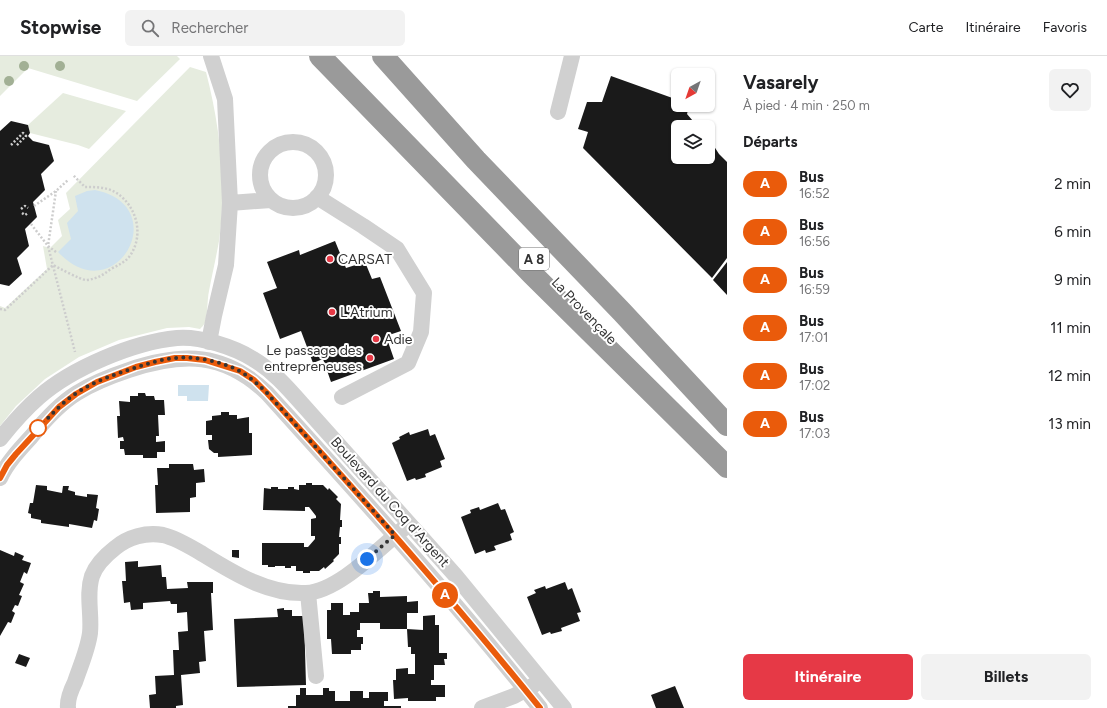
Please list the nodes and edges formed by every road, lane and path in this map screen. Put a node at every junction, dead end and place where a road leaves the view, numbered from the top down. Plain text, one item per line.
1 (211, 56) edge
2 (320, 56) edge
3 (341, 56) edge
4 (383, 56) edge
5 (572, 56) edge
6 (558, 112) dead end
7 (11, 145) dead end
8 (16, 146) dead end
9 (73, 175) dead end
10 (68, 180) dead end
11 (56, 191) junction
12 (317, 197) junction
13 (271, 200) junction
14 (230, 203) junction
15 (34, 206) dead end
16 (28, 208) dead end
17 (21, 209) dead end
18 (28, 212) dead end
19 (22, 214) dead end
20 (31, 224) dead end
21 (48, 246) junction
22 (56, 252) dead end
23 (53, 265) junction
24 (0, 309) edge
25 (209, 342) junction
26 (75, 352) dead end
27 (342, 397) dead end
28 (727, 425) edge
29 (0, 439) edge
30 (727, 463) edge
31 (727, 467) edge
32 (0, 478) edge
33 (409, 524) junction
34 (395, 535) junction
35 (308, 593) junction
36 (316, 676) dead end
37 (541, 680) junction
38 (526, 690) junction
39 (68, 708) edge
40 (482, 708) edge
41 (540, 708) edge
42 (564, 708) edge

1 - 14 street
2 - 31 highway
3 - 30 highway, La Provençale / A 8
4 - 28 highway, La Provençale / A 8
5 - 6 street
7 - 8 path
9 - 23 path
10 - 11 path
11 - 15 path
11 - 21 path
12 - 13 street
12 - 13 street
12 - 27 street
13 - 14 street
14 - 25 street
16 - 17 path
18 - 19 path
20 - 21 path
21 - 22 path
21 - 23 path
23 - 24 path
23 - 26 path
25 - 29 street, Boulevard du Coq d'Argent
25 - 33 street, Boulevard du Coq d'Argent
32 - 34 street, Boulevard du Coq d'Argent
33 - 34 street
33 - 37 street, Boulevard du Coq d'Argent
34 - 35 street
34 - 38 street, Boulevard du Coq d'Argent
35 - 36 street
35 - 39 street
37 - 38 street
37 - 42 street, Boulevard du Coq d'Argent
38 - 40 street
38 - 41 street, Boulevard du Coq d'Argent

